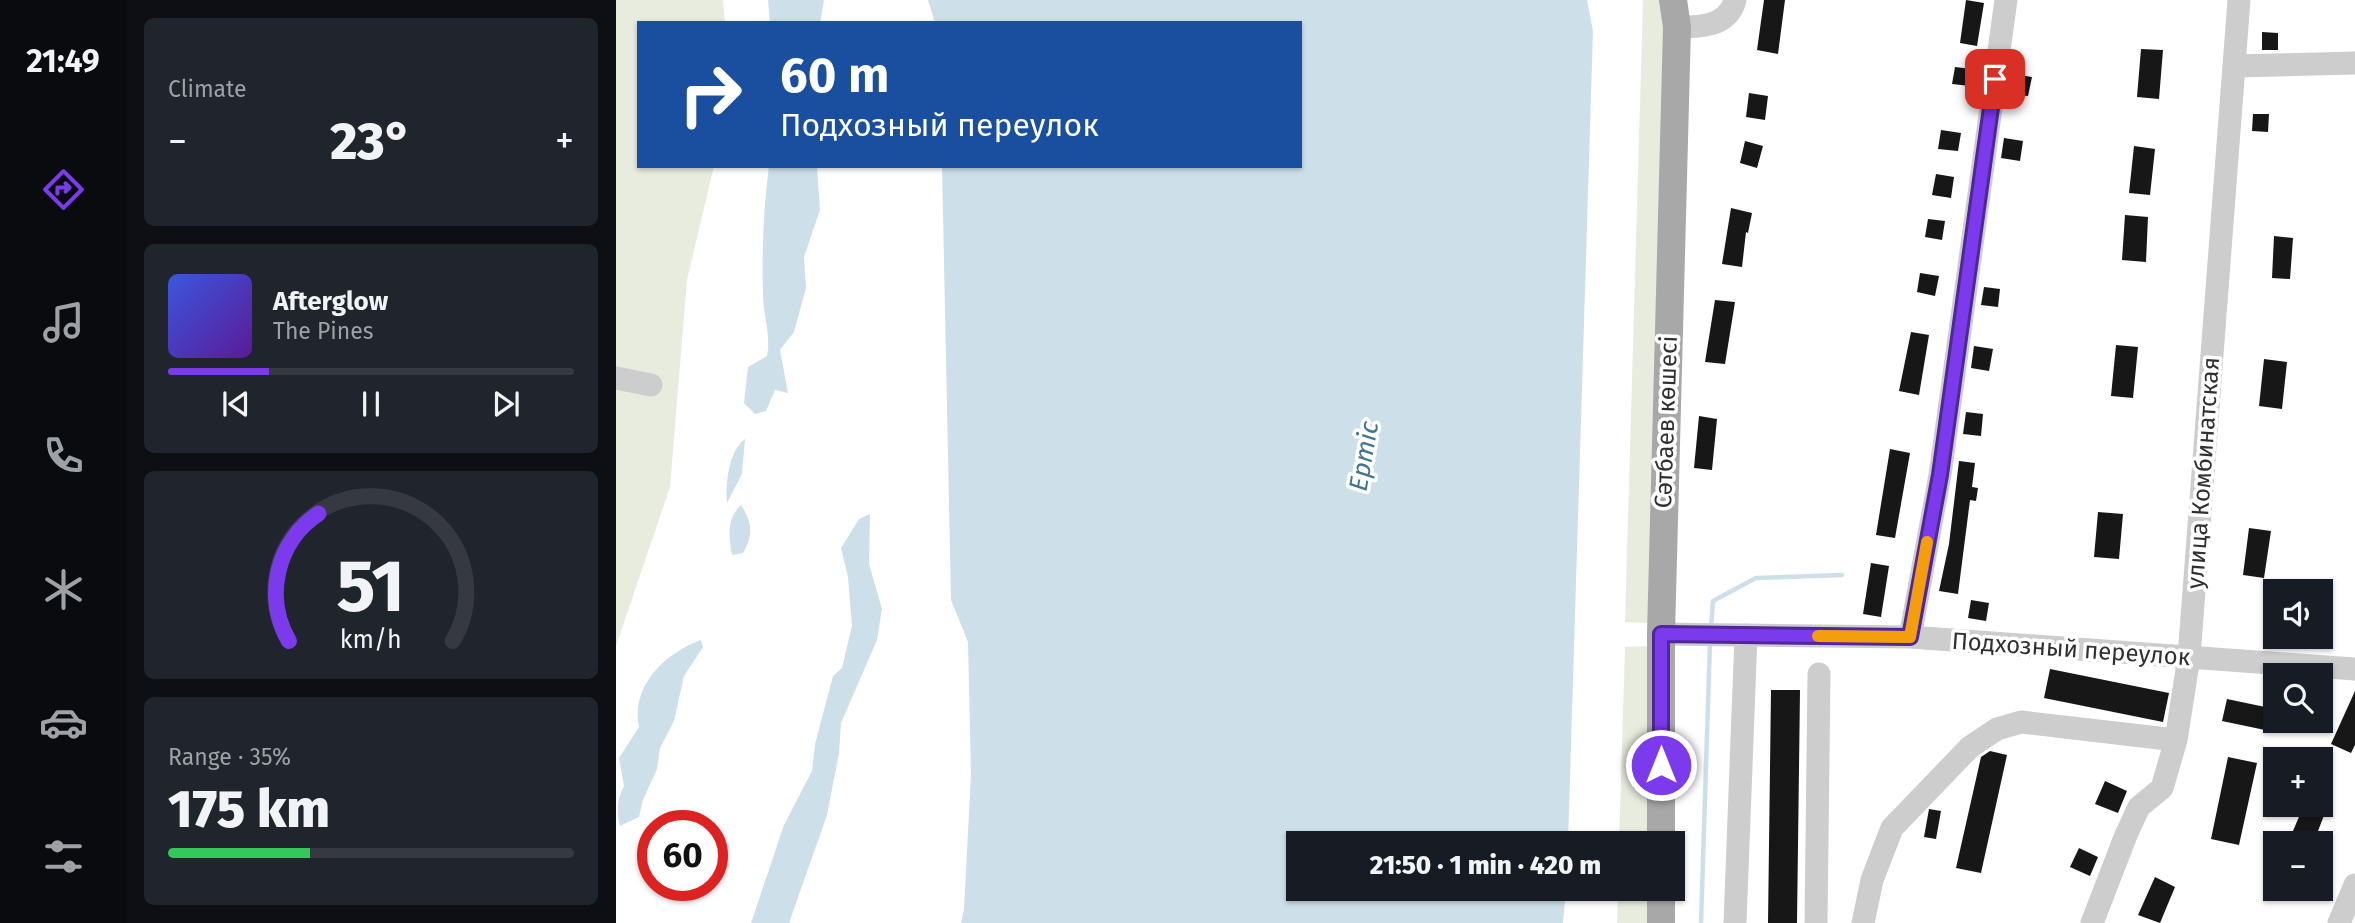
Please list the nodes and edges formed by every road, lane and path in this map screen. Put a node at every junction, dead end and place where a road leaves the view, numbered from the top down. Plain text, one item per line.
1 (1735, 0) edge
2 (2006, 0) edge
3 (2239, 0) edge
4 (1675, 14) edge
5 (2355, 63) edge
6 (2234, 66) junction
7 (616, 378) edge
8 (651, 385) dead end
9 (1661, 634) junction
10 (1746, 635) junction
11 (1910, 637) junction
12 (2189, 657) junction
13 (2355, 670) edge
14 (1819, 674) dead end
15 (2176, 740) junction
16 (1661, 831) edge
17 (2355, 885) edge
18 (1661, 901) edge
19 (1661, 923) edge
20 (1735, 923) edge
21 (1816, 923) edge
22 (1863, 923) edge
23 (2092, 923) edge
24 (2339, 923) edge

1 - 4 street
2 - 11 street
3 - 6 street, улица Комбинатская
4 - 9 main road, Сәтбаев көшесі
5 - 6 street
6 - 12 street, улица Комбинатская
7 - 8 street
9 - 10 street, Подхозный переулок
9 - 16 main road, Сәтбаев көшесі
10 - 11 street, Подхозный переулок
10 - 20 street
11 - 12 street, Подхозный переулок
12 - 13 street, Подхозный переулок
12 - 15 street, улица Комбинатская
14 - 21 street
15 - 22 street
15 - 23 street, улица Комбинатская
17 - 24 street
18 - 19 main road

